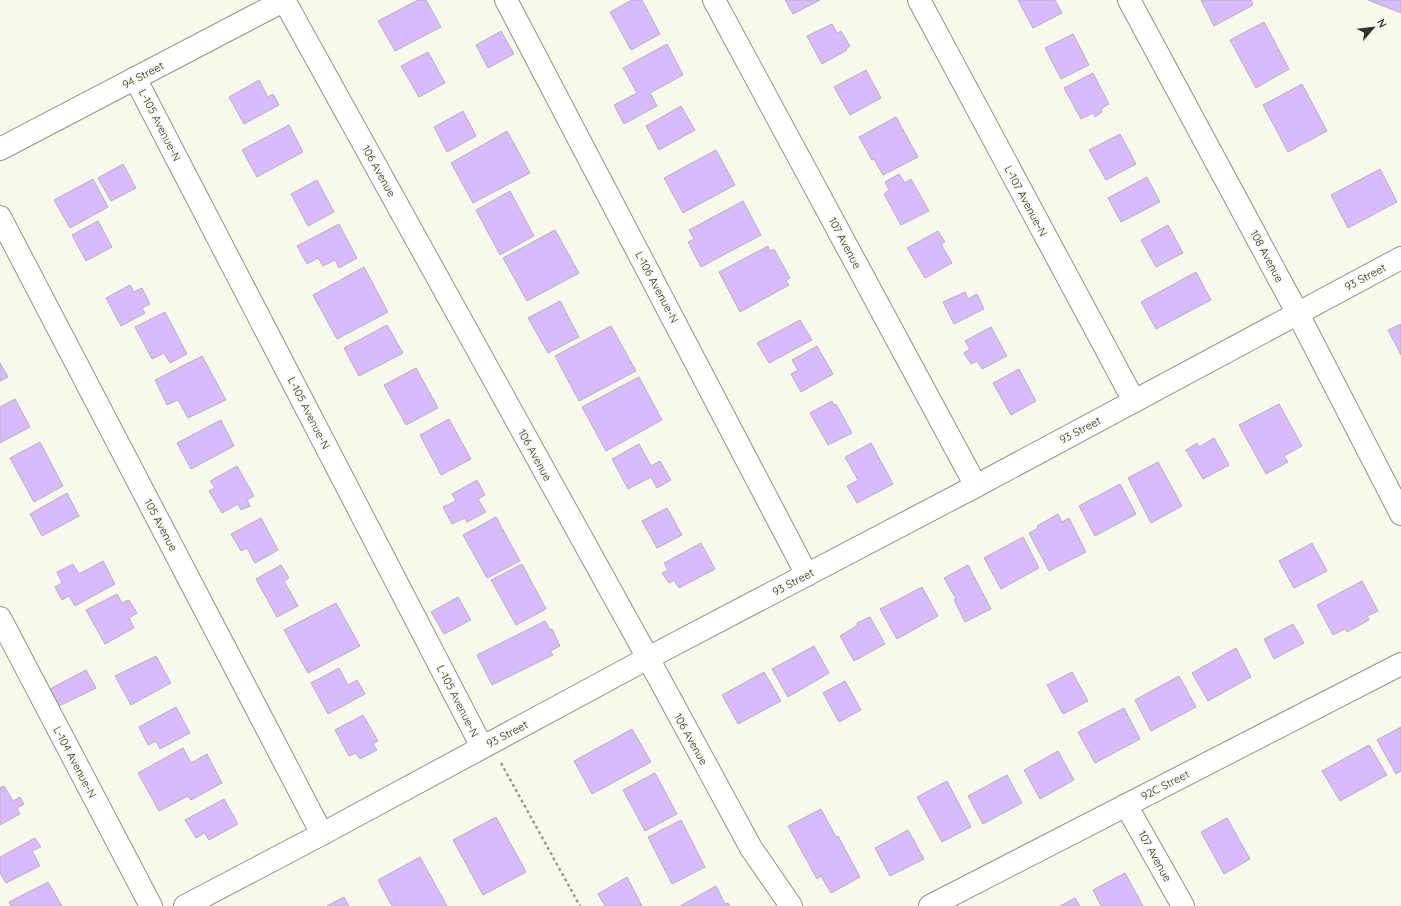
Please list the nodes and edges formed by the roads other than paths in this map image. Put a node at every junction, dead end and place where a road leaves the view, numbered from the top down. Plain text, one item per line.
1 (285, 0) edge
2 (506, 0) edge
3 (714, 0) edge
4 (919, 0) edge
5 (1129, 0) edge
6 (135, 78) junction
7 (0, 150) edge
8 (0, 217) edge
9 (1401, 258) edge
10 (1298, 314) junction
11 (1134, 401) junction
12 (976, 486) junction
13 (1401, 514) edge
14 (807, 575) junction
15 (0, 618) edge
16 (648, 658) junction
17 (1401, 664) edge
18 (486, 745) junction
19 (1126, 805) junction
20 (322, 834) junction
21 (151, 906) edge
22 (186, 906) edge
23 (791, 906) edge
24 (930, 906) edge
25 (1183, 906) edge

1 - 6 street, 94 Street
1 - 16 street, 106 Avenue
2 - 14 street, L-106 Avenue-N
3 - 12 street, 107 Avenue
4 - 11 street, L-107 Avenue-N
5 - 10 street, 108 Avenue
6 - 7 street, 94 Street
6 - 18 street, L-105 Avenue-N
8 - 20 street, 105 Avenue
9 - 10 street, 93 Street
10 - 11 street, 93 Street
10 - 13 street, 108 Avenue
11 - 12 street, 93 Street
12 - 14 street, 93 Street
14 - 16 street, 93 Street
15 - 21 street, L-104 Avenue-N
16 - 18 street, 93 Street
16 - 23 street, 106 Avenue
17 - 19 street, 92C Street
18 - 20 street, 93 Street
19 - 24 street, 92C Street
19 - 25 street, 107 Avenue
20 - 22 street, 93 Street

